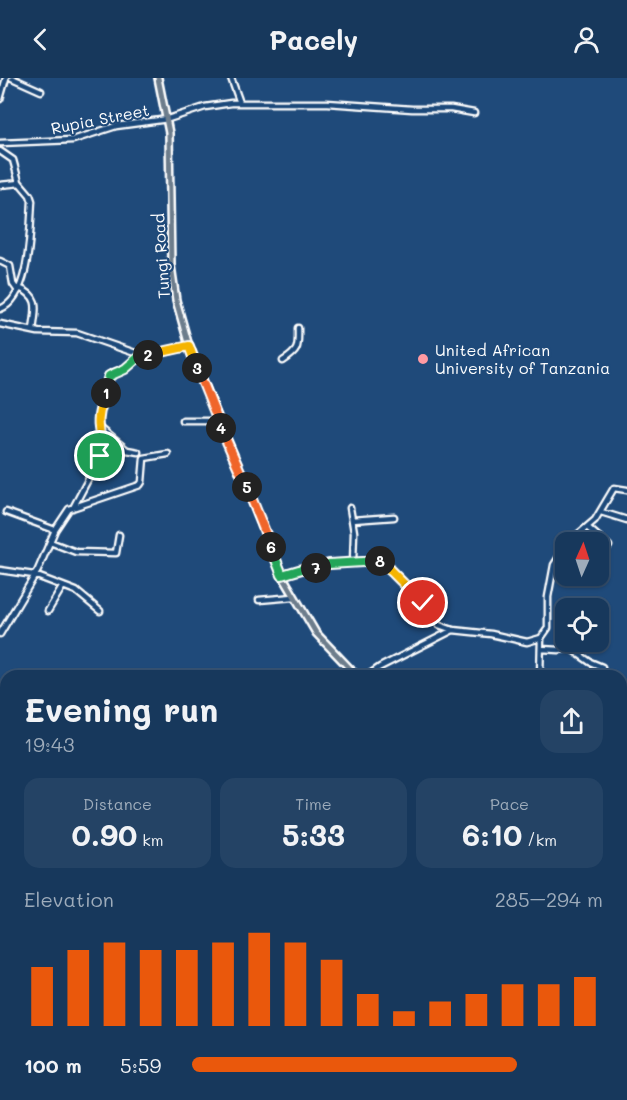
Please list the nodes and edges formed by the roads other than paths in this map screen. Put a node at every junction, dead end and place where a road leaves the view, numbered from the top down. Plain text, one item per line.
1 (6, 78) edge
2 (12, 78) edge
3 (158, 78) edge
4 (231, 78) edge
5 (41, 91) dead end
6 (0, 99) edge
7 (240, 104) junction
8 (474, 113) dead end
9 (168, 119) junction
10 (0, 143) edge
11 (0, 151) edge
12 (20, 183) junction
13 (0, 185) edge
14 (0, 261) edge
15 (19, 290) junction
16 (0, 309) edge
17 (0, 324) edge
18 (298, 328) dead end
19 (33, 331) junction
20 (189, 346) junction
21 (141, 355) junction
22 (283, 361) dead end
23 (183, 421) dead end
24 (219, 421) junction
25 (99, 427) junction
26 (138, 452) dead end
27 (168, 454) dead end
28 (627, 490) edge
29 (350, 508) dead end
30 (73, 509) junction
31 (6, 512) dead end
32 (601, 512) junction
33 (394, 517) dead end
34 (352, 520) junction
35 (627, 520) edge
36 (587, 528) junction
37 (55, 530) junction
38 (582, 532) edge
39 (592, 532) edge
40 (119, 535) dead end
41 (50, 542) junction
42 (353, 562) junction
43 (555, 564) edge
44 (0, 570) edge
45 (33, 575) junction
46 (282, 575) junction
47 (63, 586) junction
48 (294, 597) junction
49 (259, 600) dead end
50 (48, 611) dead end
51 (100, 611) dead end
52 (453, 630) junction
53 (0, 634) edge
54 (541, 638) junction
55 (541, 649) junction
56 (555, 649) edge
57 (576, 652) edge
58 (602, 666) dead end
59 (349, 670) edge
60 (376, 670) edge
61 (540, 670) edge

1 - 6 street
2 - 5 street
3 - 9 main road, Tungi Road
4 - 7 street
7 - 8 street, Rupia Street
7 - 9 street, Rupia Street
9 - 10 street, Rupia Street
9 - 20 main road, Tungi Road
11 - 12 street
12 - 13 street
12 - 15 street
14 - 15 street
15 - 16 street
15 - 19 street
17 - 19 street
18 - 22 street
19 - 21 street
20 - 21 street
20 - 24 main road, Tungi Road
21 - 25 street
23 - 24 street
24 - 46 main road, Tungi Road
25 - 26 street
25 - 30 street
27 - 30 street
28 - 32 street
29 - 34 street
30 - 37 street
31 - 37 street
32 - 35 street
32 - 36 street
33 - 34 street
34 - 42 street
36 - 38 street
36 - 39 street
37 - 41 street
40 - 41 street
41 - 45 street
42 - 46 street
42 - 52 street
43 - 54 street
44 - 45 street
45 - 47 street
45 - 53 street
46 - 48 main road, Tungi Road
47 - 50 street
47 - 51 street
48 - 49 street
48 - 59 main road, Tungi Road
52 - 54 street
52 - 60 street
54 - 55 street
55 - 56 street
55 - 61 street
57 - 58 street

